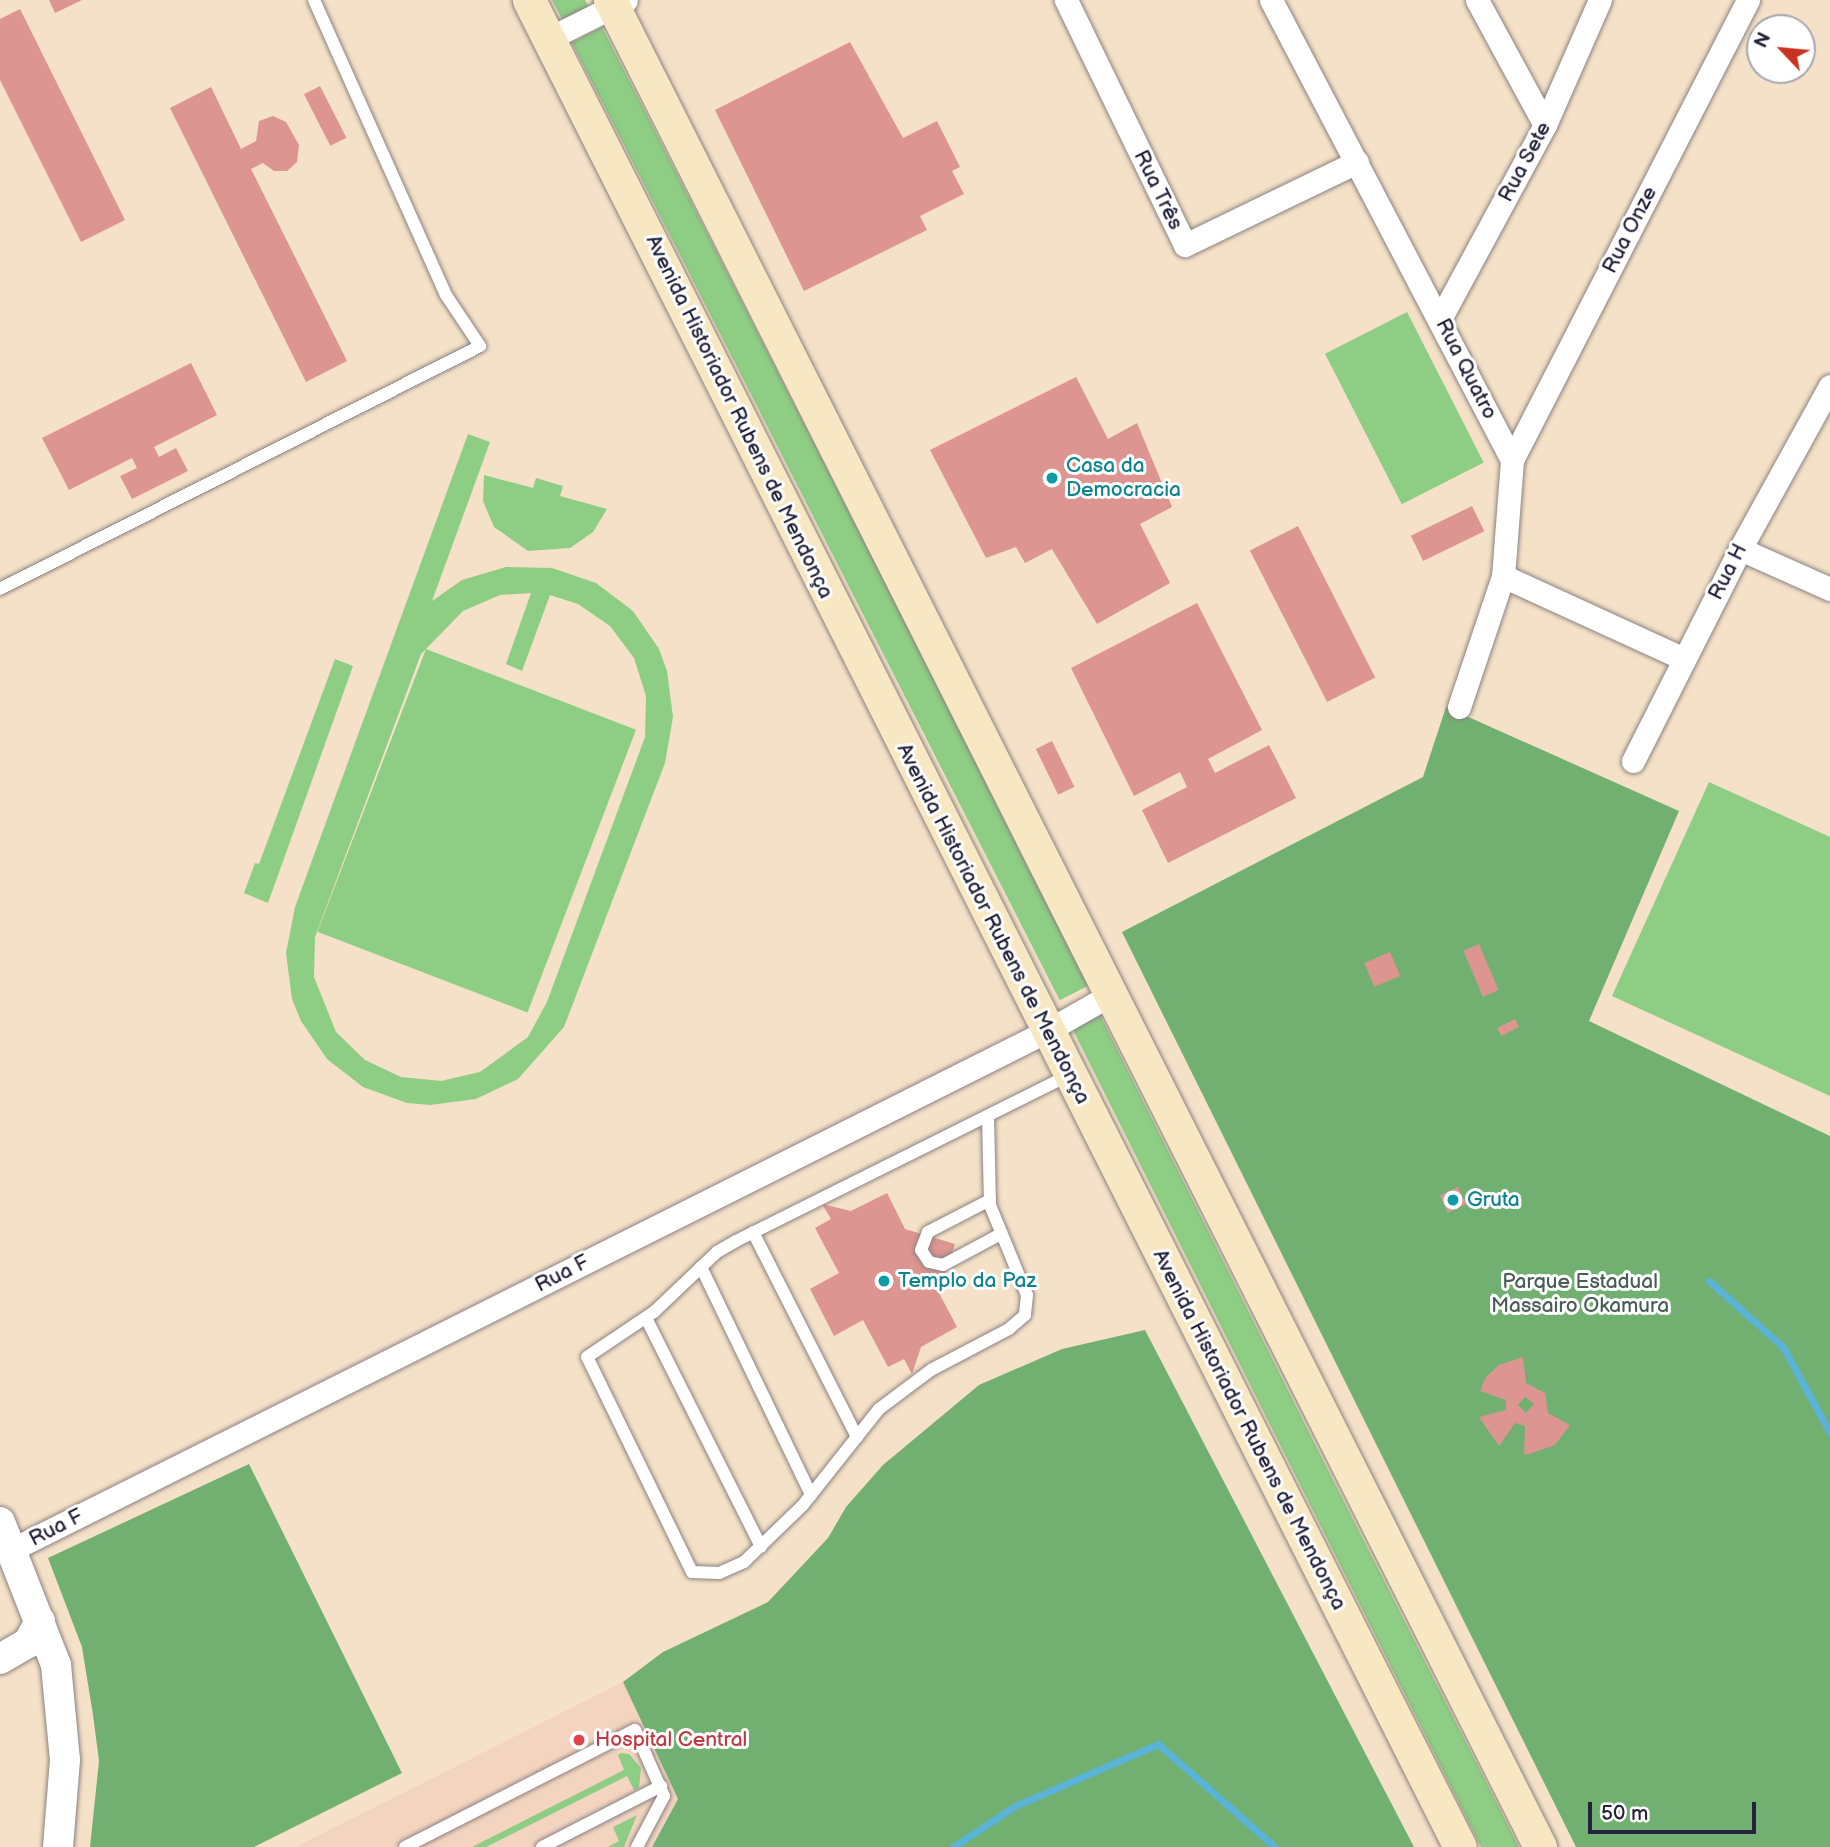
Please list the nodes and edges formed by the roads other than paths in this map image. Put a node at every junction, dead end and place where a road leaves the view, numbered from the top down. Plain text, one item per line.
1 (314, 0) edge
2 (528, 0) edge
3 (1066, 0) edge
4 (1271, 0) edge
5 (1478, 0) edge
6 (1600, 0) edge
7 (1748, 0) edge
8 (617, 2) edge
9 (548, 39) junction
10 (1545, 125) junction
11 (1357, 162) junction
12 (1440, 319) junction
13 (1830, 386) edge
14 (1512, 460) junction
15 (1740, 549) junction
16 (1503, 576) junction
17 (0, 589) edge
18 (1830, 589) edge
19 (1684, 659) junction
20 (1459, 707) dead end
21 (1633, 761) dead end
22 (1110, 995) junction
23 (1047, 1031) junction
24 (1069, 1075) junction
25 (988, 1116) junction
26 (990, 1200) junction
27 (752, 1232) junction
28 (999, 1234) junction
29 (701, 1267) junction
30 (646, 1318) junction
31 (857, 1437) junction
32 (811, 1495) junction
33 (0, 1522) edge
34 (761, 1547) junction
35 (13, 1549) junction
36 (40, 1621) junction
37 (0, 1659) edge
38 (661, 1787) junction
39 (58, 1847) edge
40 (405, 1847) edge
41 (542, 1847) edge
42 (637, 1847) edge
43 (1460, 1847) edge
44 (1541, 1847) edge

1 - 17 lane
2 - 9 main road, Avenida Historiador Rubens de Mendonça
3 - 11 street, Rua Três
4 - 11 street, Rua Quatro
5 - 10 street
6 - 10 street, Rua Sete
7 - 14 street, Rua Onze
8 - 9 street
8 - 22 main road
9 - 23 main road, Avenida Historiador Rubens de Mendonça
10 - 12 street, Rua Sete
11 - 12 street, Rua Quatro
12 - 14 street, Rua Quatro
13 - 15 street, Rua H
14 - 16 street
15 - 18 street
15 - 19 street, Rua H
16 - 19 street
16 - 20 street
19 - 21 street, Rua H
22 - 23 street, Rua F
22 - 44 main road
23 - 24 main road, Avenida Historiador Rubens de Mendonça
23 - 35 street, Rua F
24 - 25 lane
24 - 43 main road, Avenida Historiador Rubens de Mendonça
25 - 26 lane
25 - 27 lane
26 - 28 lane
26 - 28 lane
27 - 29 lane
27 - 31 lane
28 - 31 lane
29 - 30 lane
29 - 32 lane
30 - 34 lane
30 - 34 lane
31 - 32 lane
32 - 34 lane
33 - 35 street
35 - 36 street
36 - 37 street
36 - 39 street
38 - 40 lane
38 - 41 lane
38 - 42 lane

